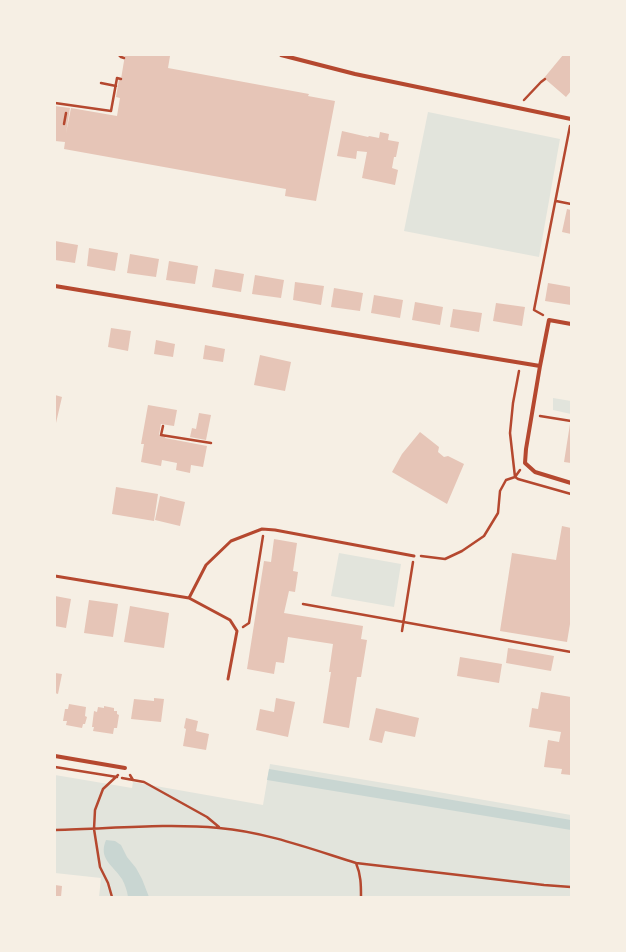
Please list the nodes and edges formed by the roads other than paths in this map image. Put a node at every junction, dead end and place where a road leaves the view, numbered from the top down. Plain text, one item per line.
1 (281, 55) edge
2 (571, 119) edge
3 (55, 286) edge
4 (571, 324) edge
5 (540, 366) junction
6 (571, 482) edge
7 (414, 556) road end
8 (55, 576) edge
9 (189, 598) junction
10 (228, 679) dead end
11 (55, 756) edge
12 (125, 768) road end

1 - 2 street
3 - 5 street
4 - 5 street
5 - 6 street
7 - 9 lane
8 - 9 lane
9 - 10 lane
11 - 12 street

